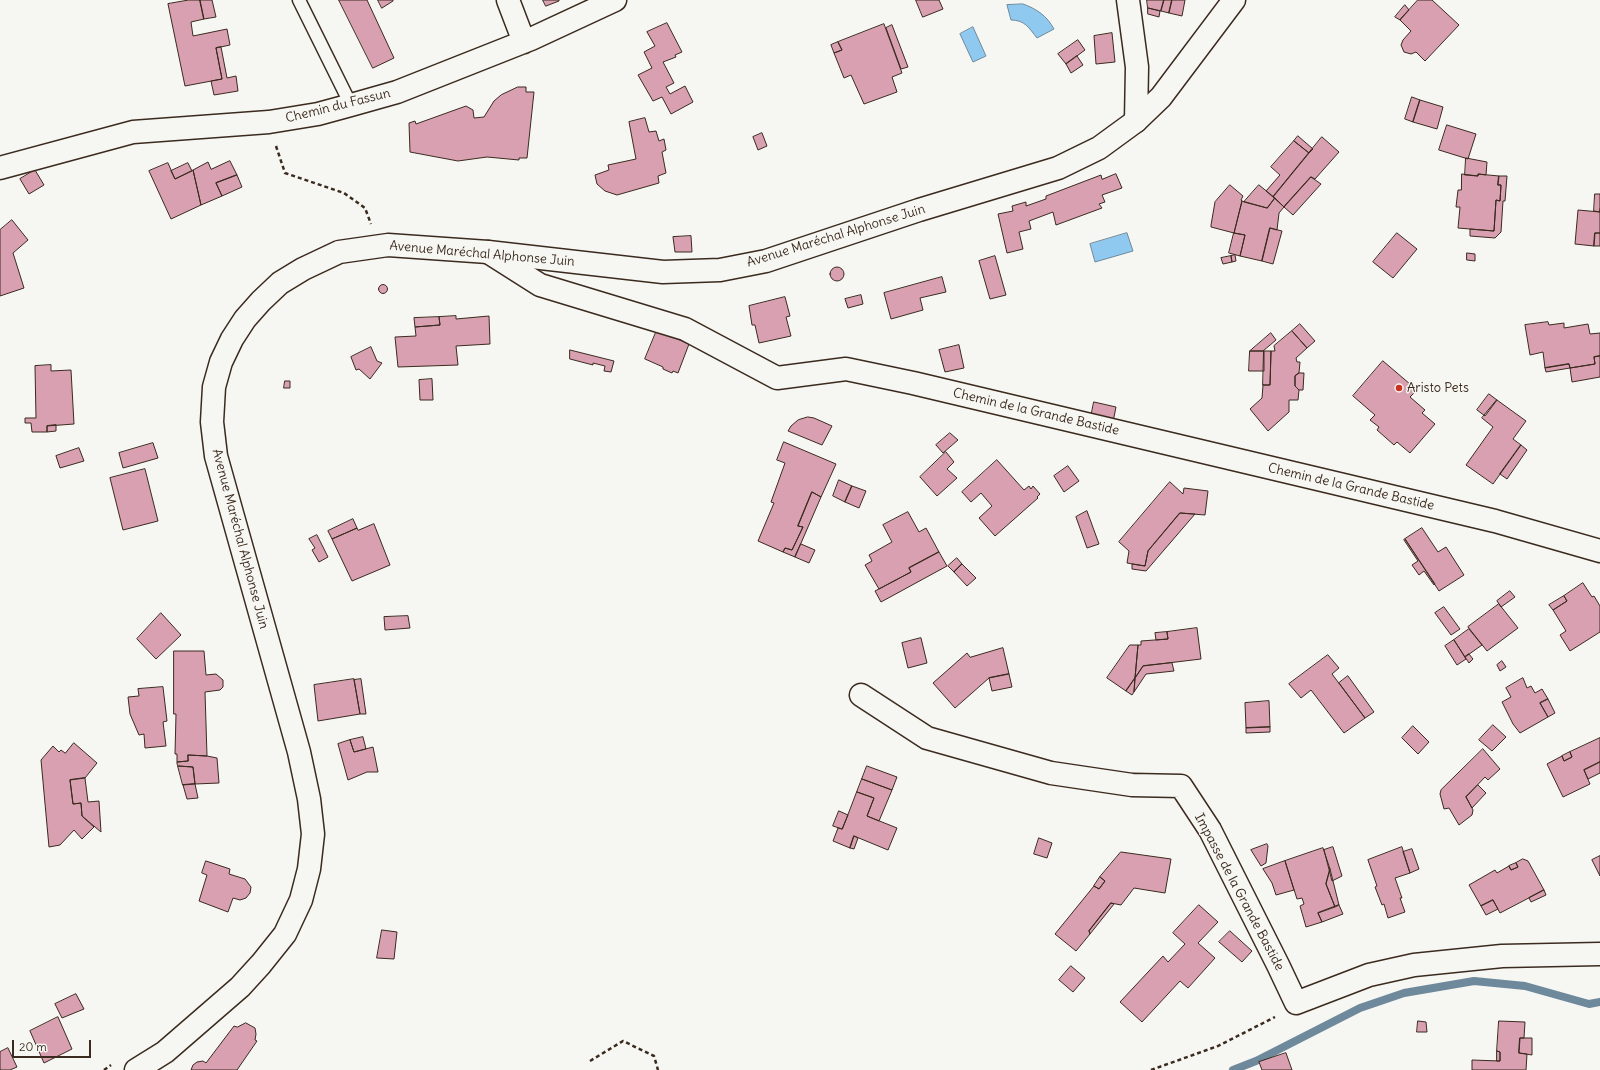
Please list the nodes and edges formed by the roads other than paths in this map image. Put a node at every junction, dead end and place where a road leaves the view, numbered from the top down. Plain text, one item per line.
1 (299, 0) edge
2 (508, 0) edge
3 (615, 0) edge
4 (1128, 0) edge
5 (1234, 0) edge
6 (524, 42) junction
7 (351, 105) junction
8 (1136, 121) junction
9 (0, 168) edge
10 (488, 252) junction
11 (1600, 551) edge
12 (861, 695) dead end
13 (1600, 954) edge
14 (127, 1065) edge

1 - 7 lane
2 - 6 street
3 - 6 street, Chemin du Fassun
4 - 8 street
5 - 8 street, Avenue Maréchal Alphonse Juin
6 - 7 street, Chemin du Fassun
7 - 9 street, Chemin du Fassun
8 - 10 street, Avenue Maréchal Alphonse Juin
10 - 11 street, Chemin de la Grande Bastide
10 - 14 street, Avenue Maréchal Alphonse Juin
12 - 13 street, Impasse de la Grande Bastide

